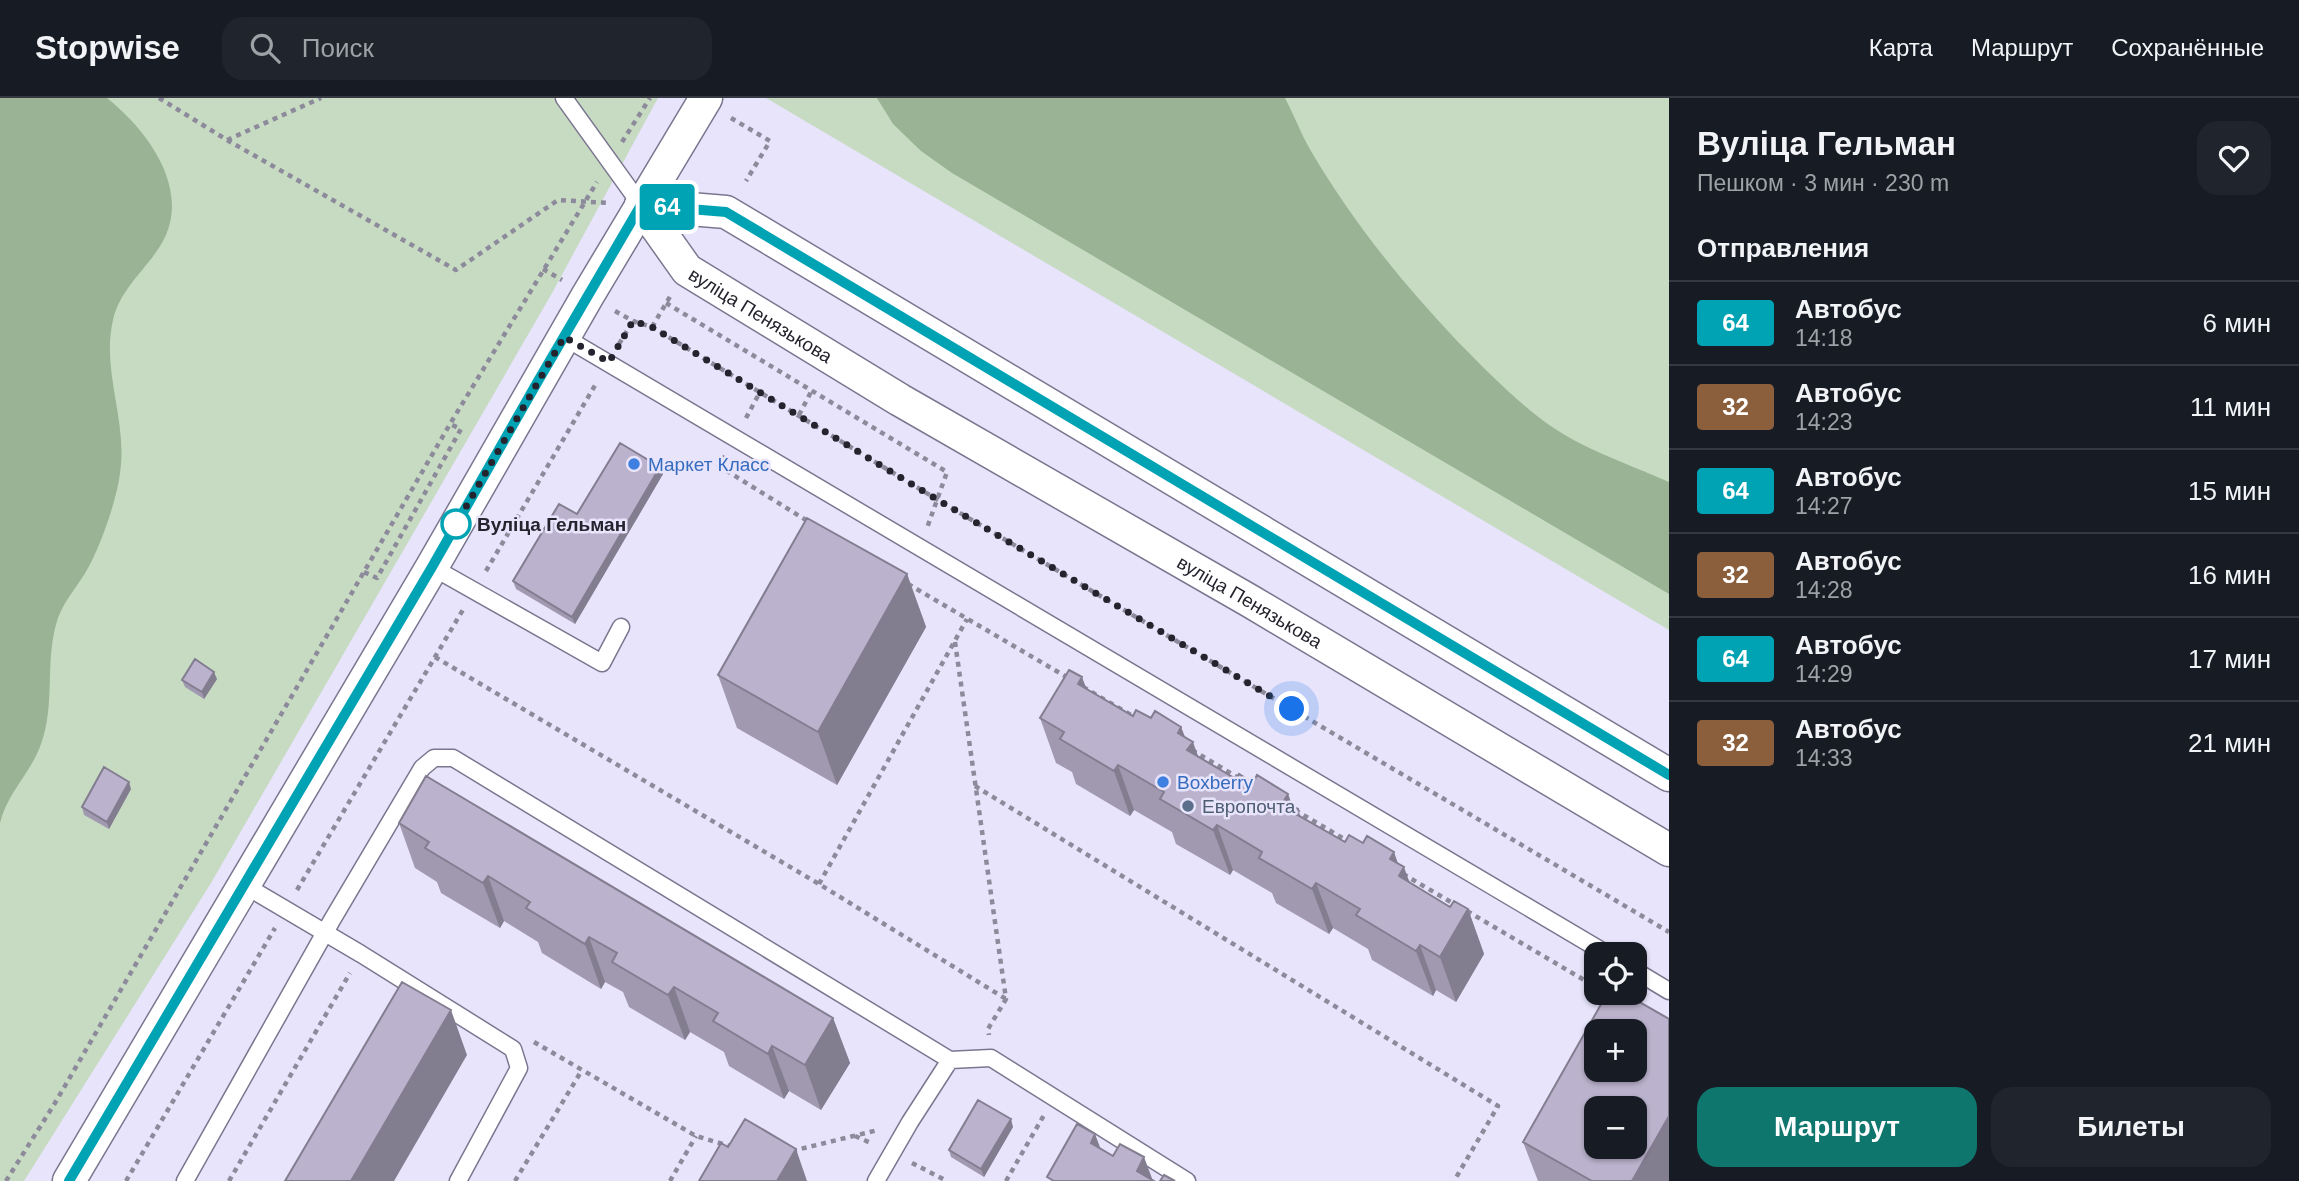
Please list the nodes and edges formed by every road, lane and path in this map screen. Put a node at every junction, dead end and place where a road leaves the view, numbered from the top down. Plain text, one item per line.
1 (159, 98) edge
2 (321, 98) edge
3 (564, 98) edge
4 (650, 98) edge
5 (715, 106) edge
6 (227, 140) junction
7 (610, 161) junction
8 (746, 181) dead end
9 (585, 201) junction
10 (641, 205) junction
11 (542, 269) junction
12 (569, 284) dead end
13 (672, 293) dead end
14 (666, 303) junction
15 (606, 305) dead end
16 (633, 321) junction
17 (652, 327) junction
18 (564, 337) junction
19 (609, 362) junction
20 (812, 390) junction
21 (760, 392) junction
22 (799, 415) junction
23 (450, 424) junction
24 (734, 438) junction
25 (938, 500) junction
26 (817, 528) edge
27 (432, 567) junction
28 (364, 572) junction
29 (905, 582) edge
30 (474, 592) junction
31 (967, 619) junction
32 (621, 627) dead end
33 (955, 642) junction
34 (435, 657) junction
35 (1145, 723) edge
36 (1181, 744) edge
37 (1669, 775) edge
38 (1252, 785) edge
39 (975, 786) junction
40 (1288, 806) edge
41 (1359, 848) edge
42 (1669, 850) edge
43 (1394, 869) edge
44 (819, 884) junction
45 (244, 885) junction
46 (286, 909) junction
47 (1669, 932) edge
48 (326, 933) junction
49 (1586, 942) edge
50 (361, 954) junction
51 (1647, 978) edge
52 (1584, 980) edge
53 (1669, 991) edge
54 (1006, 999) junction
55 (522, 1035) dead end
56 (991, 1058) junction
57 (950, 1060) junction
58 (582, 1070) junction
59 (1045, 1113) dead end
60 (910, 1122) junction
61 (696, 1136) junction
62 (741, 1150) edge
63 (790, 1151) edge
64 (6, 1181) edge
65 (69, 1181) edge
66 (126, 1181) edge
67 (185, 1181) edge
68 (229, 1181) edge
69 (457, 1181) edge
70 (515, 1181) edge
71 (670, 1181) edge
72 (876, 1181) edge
73 (1006, 1181) edge
74 (1187, 1181) edge
75 (1454, 1181) edge

1 - 6 path
2 - 6 path
3 - 7 lane
4 - 7 path
5 - 8 path
5 - 10 street
6 - 9 path
7 - 9 path
7 - 10 lane
9 - 10 path
9 - 11 path
10 - 18 street
10 - 37 street
10 - 42 street, вуліца Пенязькова
11 - 12 path
11 - 23 path
13 - 14 path
14 - 17 path
14 - 20 path
15 - 16 path
16 - 17 path
16 - 19 path
17 - 21 path
18 - 19 lane
18 - 27 street
19 - 24 lane
19 - 30 path
20 - 22 path
20 - 25 path
21 - 22 path
21 - 24 path
22 - 25 path
23 - 28 path
23 - 28 path
24 - 26 path
24 - 49 lane
25 - 47 path
27 - 30 lane
27 - 45 street
28 - 64 path
29 - 31 path
30 - 32 lane
30 - 34 path
31 - 33 path
31 - 35 path
33 - 39 path
33 - 44 path
34 - 44 path
34 - 46 path
36 - 38 path
39 - 54 path
39 - 75 path
40 - 41 path
43 - 52 path
44 - 54 path
45 - 46 lane
45 - 65 street
46 - 48 lane
46 - 66 path
48 - 50 lane
48 - 57 lane
48 - 67 lane
50 - 68 path
50 - 69 lane
51 - 53 lane
54 - 56 path
55 - 58 path
56 - 57 lane
56 - 74 lane
57 - 60 lane
58 - 61 path
58 - 70 path
59 - 73 path
60 - 63 path
60 - 72 lane
61 - 62 path
61 - 71 path

